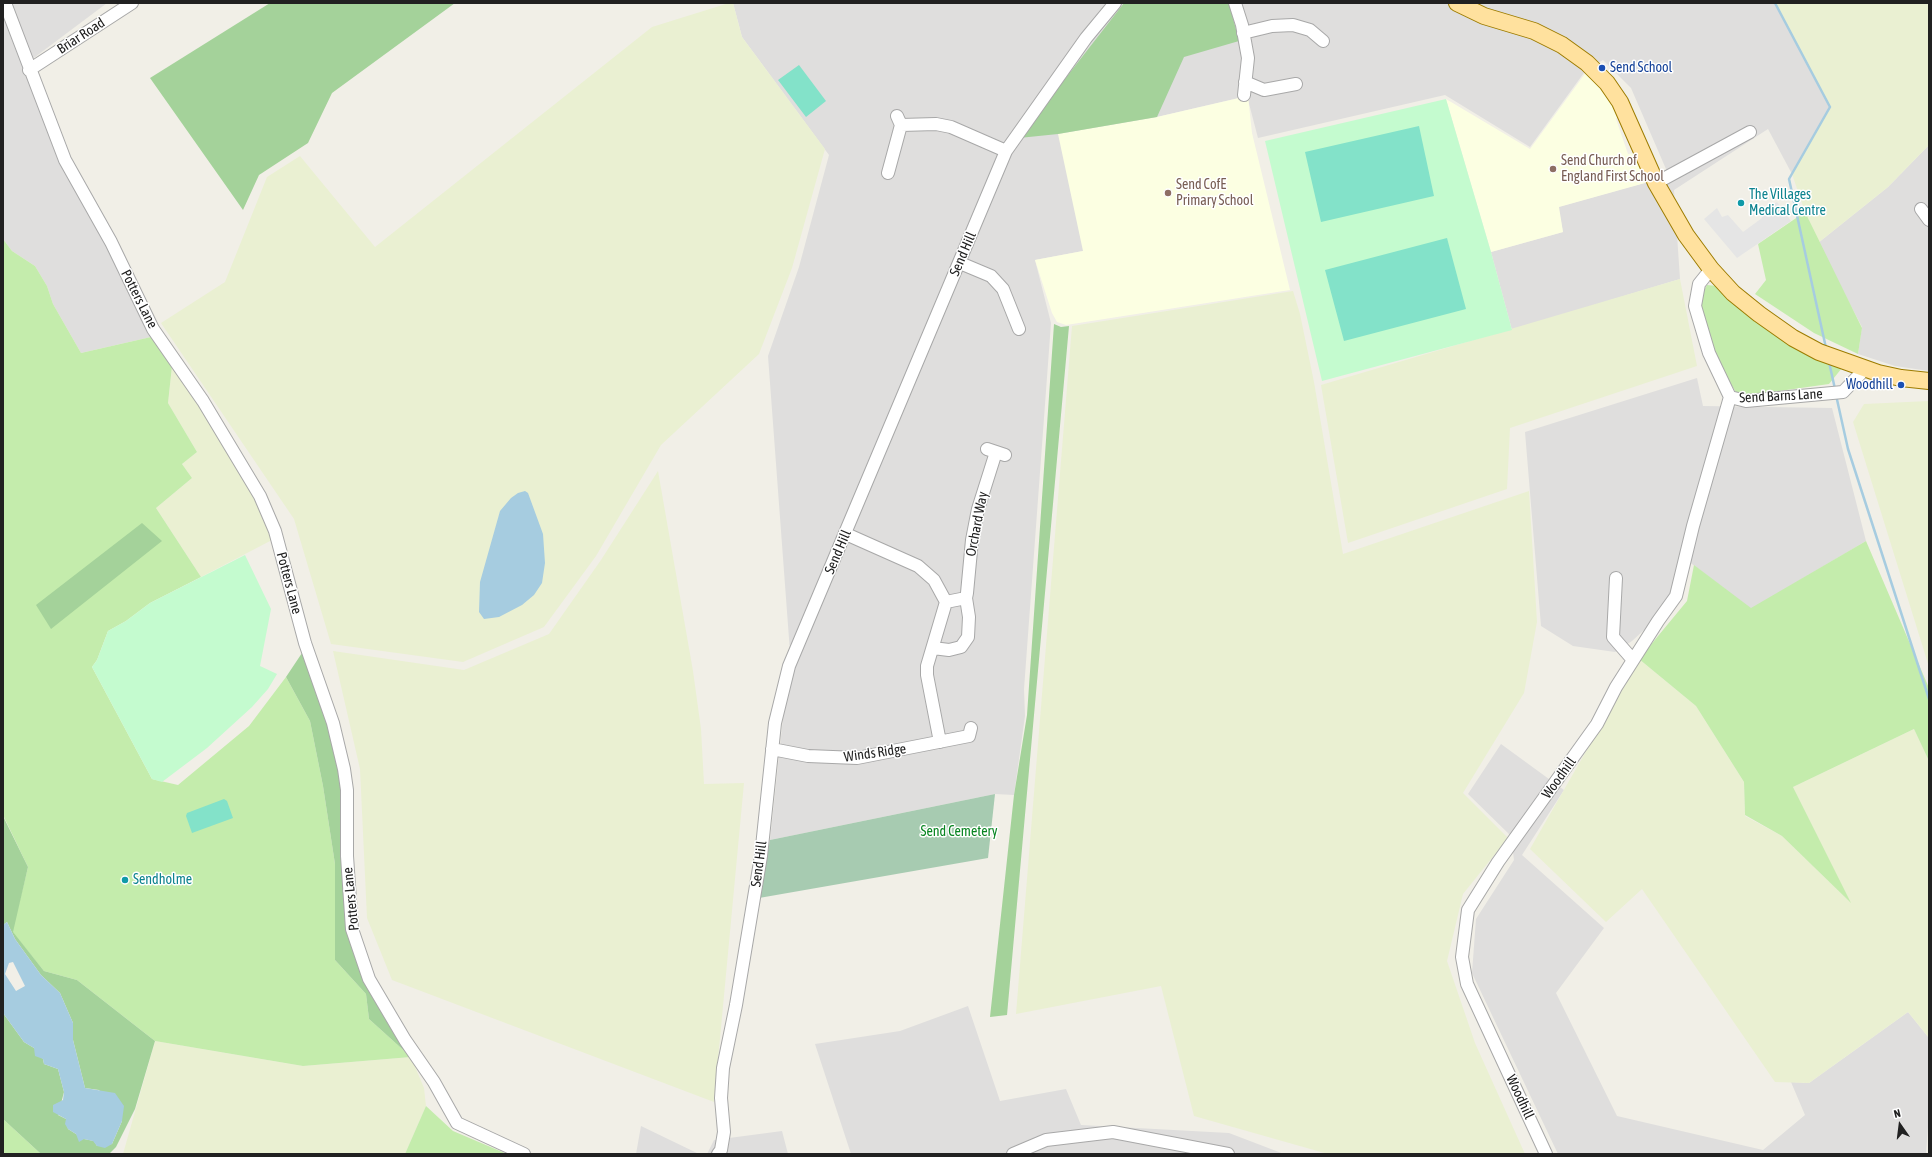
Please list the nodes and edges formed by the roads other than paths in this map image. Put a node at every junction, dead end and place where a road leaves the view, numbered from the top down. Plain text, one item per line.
1 (5, 3) edge
2 (132, 3) edge
3 (1114, 3) edge
4 (1235, 3) edge
5 (1456, 3) edge
6 (1243, 33) junction
7 (1323, 41) dead end
8 (29, 70) junction
9 (1245, 82) junction
10 (1296, 84) dead end
11 (1244, 95) dead end
12 (1750, 132) dead end
13 (1001, 145) junction
14 (888, 173) dead end
15 (1656, 183) junction
16 (1921, 209) dead end
17 (1929, 220) edge
18 (960, 263) junction
19 (1711, 269) junction
20 (1019, 329) dead end
21 (1865, 369) junction
22 (1929, 381) edge
23 (1730, 397) junction
24 (996, 452) dead end
25 (846, 534) junction
26 (1616, 578) dead end
27 (966, 598) junction
28 (946, 602) junction
29 (933, 648) junction
30 (1633, 660) junction
31 (971, 728) dead end
32 (940, 742) junction
33 (772, 749) junction
34 (524, 1154) edge
35 (718, 1154) edge
36 (1013, 1154) edge
37 (1228, 1154) edge
38 (1546, 1154) edge

1 - 8 street, Potters Lane
2 - 8 street, Briar Road
3 - 13 street, Send Hill
4 - 6 street
5 - 15 main road
6 - 7 street
6 - 9 street
8 - 34 street, Potters Lane
9 - 10 street
9 - 11 street
12 - 15 street
13 - 14 street
13 - 18 street, Send Hill
15 - 19 main road
16 - 17 street
18 - 20 street
18 - 25 street, Send Hill
19 - 21 main road
19 - 23 street, Send Barns Lane
21 - 22 main road
21 - 23 street, Send Barns Lane
23 - 30 street, Woodhill
24 - 27 street, Orchard Way
25 - 28 street
25 - 33 street, Send Hill
26 - 30 street
27 - 28 street
27 - 29 street, Orchard Way
28 - 29 street
29 - 32 street
30 - 38 street, Woodhill
31 - 32 street, Winds Ridge
32 - 33 street, Winds Ridge
33 - 35 street, Send Hill
36 - 37 street

